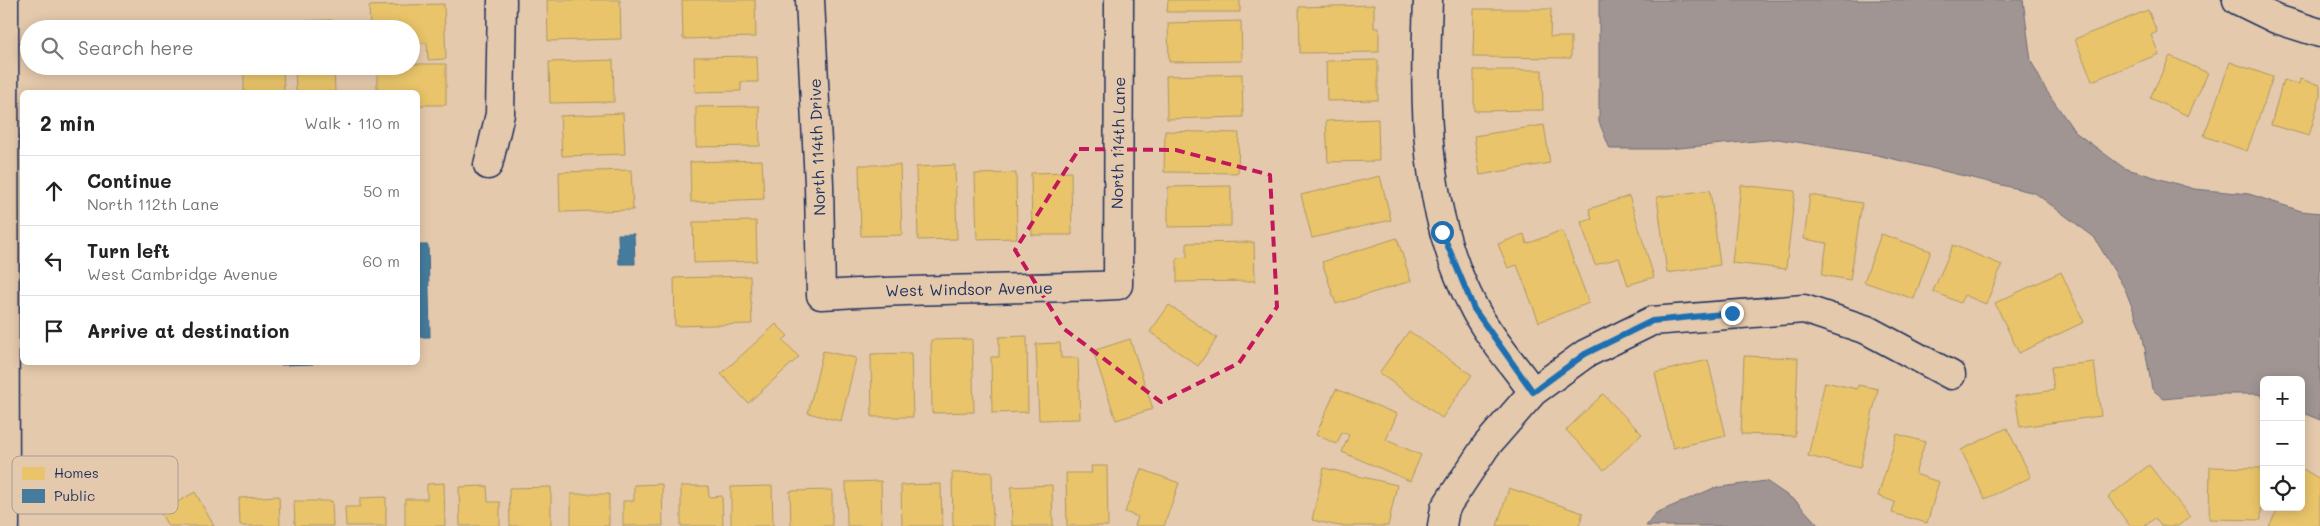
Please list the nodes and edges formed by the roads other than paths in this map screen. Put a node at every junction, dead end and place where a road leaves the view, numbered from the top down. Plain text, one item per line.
1 (4, 0) edge
2 (502, 0) edge
3 (810, 0) edge
4 (1119, 0) edge
5 (1428, 0) edge
6 (2237, 0) edge
7 (2320, 33) edge
8 (488, 166) dead end
9 (1118, 286) joint
10 (821, 295) joint
11 (1951, 374) dead end
12 (1533, 392) junction
13 (5, 526) edge
14 (1442, 526) edge

1 - 13 street
2 - 8 street
3 - 10 street, North 114th Drive
4 - 9 street, North 114th Lane
5 - 12 street
6 - 7 street
9 - 10 street, West Windsor Avenue
11 - 12 street
12 - 14 street

